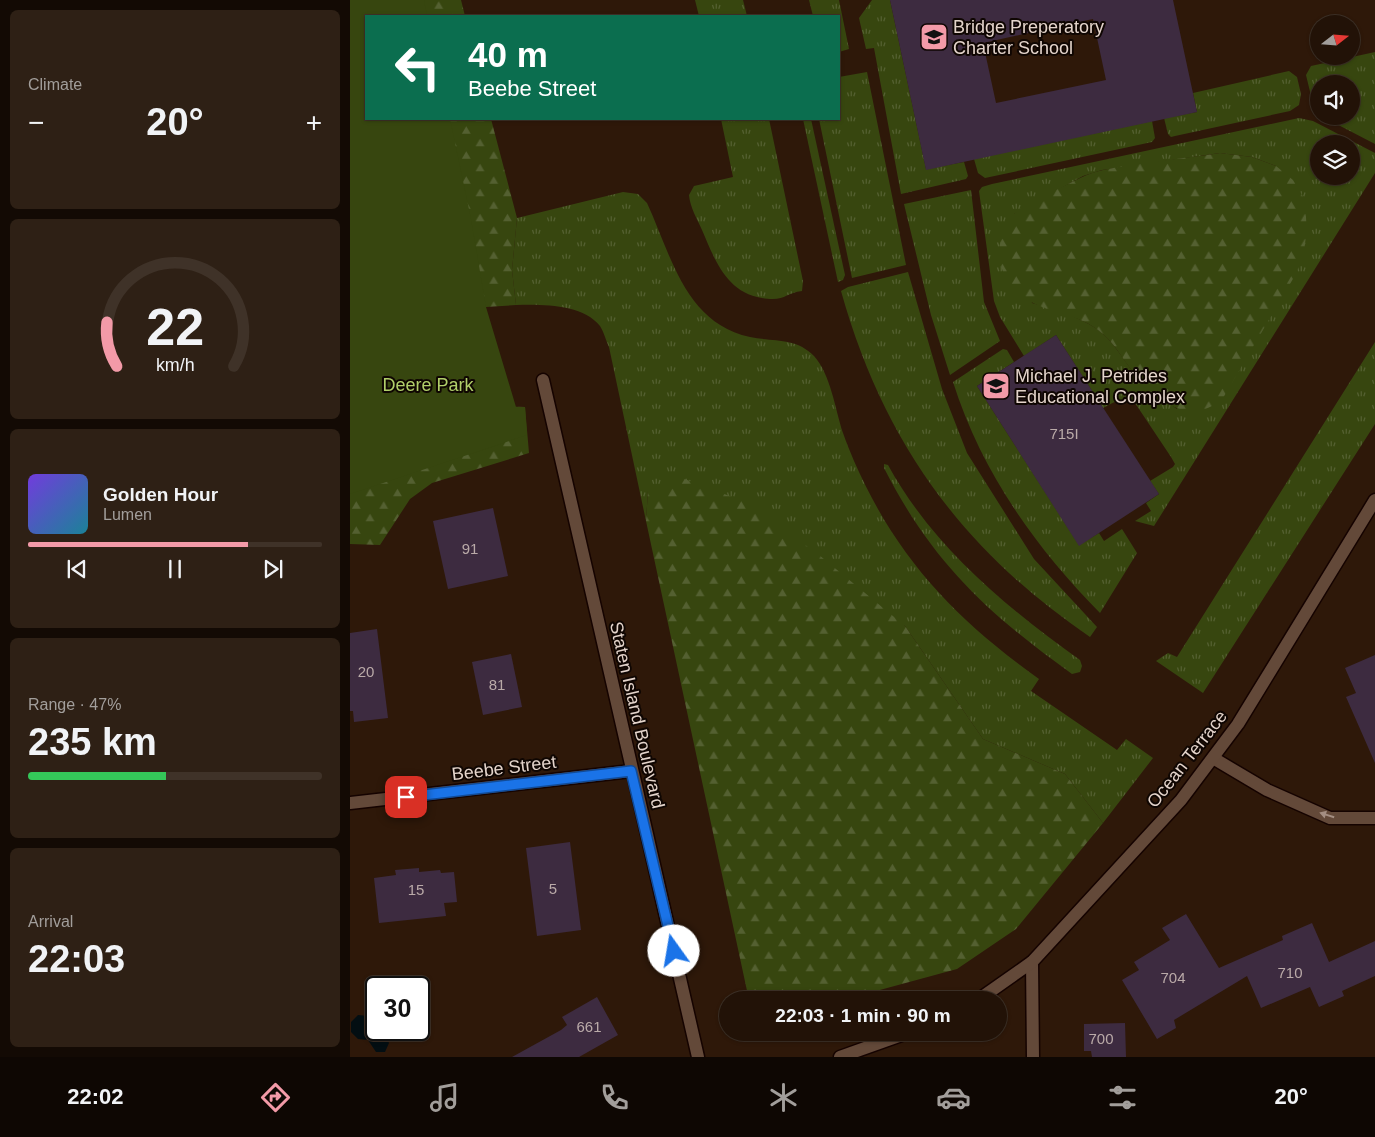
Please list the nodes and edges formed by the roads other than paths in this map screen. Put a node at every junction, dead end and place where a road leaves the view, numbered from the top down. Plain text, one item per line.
1 (543, 380) dead end
2 (1375, 500) edge
3 (1213, 758) junction
4 (631, 771) junction
5 (350, 803) edge
6 (1375, 818) edge
7 (1032, 962) junction
8 (991, 991) edge
9 (885, 1041) edge
10 (698, 1057) edge
11 (840, 1057) edge
12 (1033, 1057) edge

1 - 4 street, Staten Island Boulevard
2 - 3 street, Ocean Terrace
6 -> 3 street
3 - 7 street, Ocean Terrace
4 - 5 street, Beebe Street
4 - 10 street, Staten Island Boulevard
7 - 8 street, Ocean Terrace
7 - 12 street
9 - 11 street

